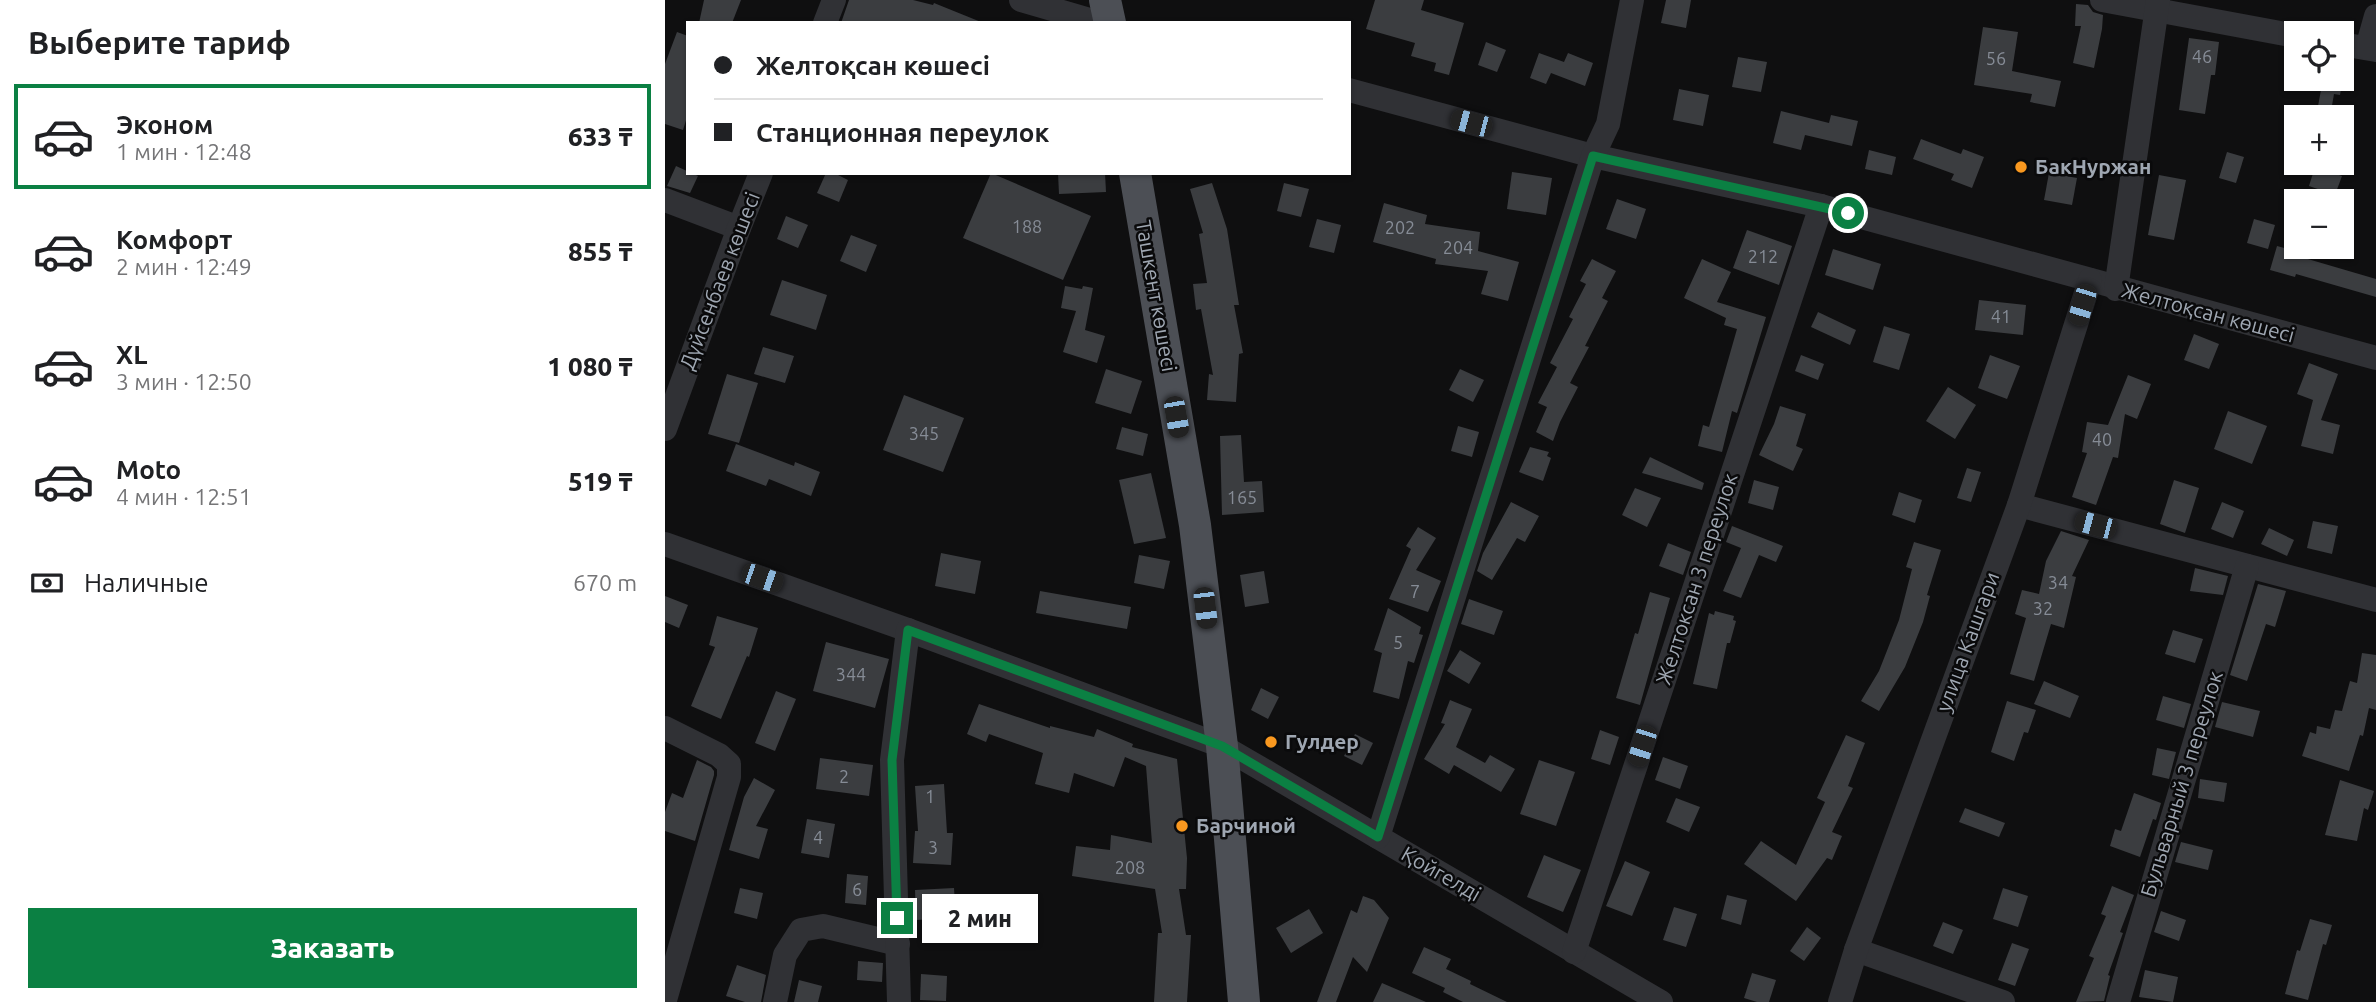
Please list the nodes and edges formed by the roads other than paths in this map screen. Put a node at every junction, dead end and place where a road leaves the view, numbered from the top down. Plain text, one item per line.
1 (834, 0) edge
2 (1021, 0) edge
3 (1105, 0) edge
4 (1632, 0) edge
5 (2102, 0) edge
6 (2157, 5) edge
7 (2376, 16) edge
8 (825, 21) edge
9 (1093, 21) edge
10 (1110, 21) edge
11 (2284, 33) edge
12 (2371, 49) edge
13 (1351, 91) edge
14 (1593, 156) junction
15 (760, 175) edge
16 (1135, 175) edge
17 (665, 200) edge
18 (1821, 206) junction
19 (739, 228) junction
20 (2090, 280) junction
21 (2116, 289) junction
22 (2376, 358) edge
23 (665, 429) edge
24 (2019, 505) junction
25 (665, 544) edge
26 (2247, 566) junction
27 (2376, 600) edge
28 (908, 630) junction
29 (665, 728) edge
30 (1222, 746) junction
31 (1378, 837) junction
32 (898, 944) junction
33 (1856, 950) junction
34 (1574, 952) junction
35 (665, 1000) edge
36 (775, 1002) edge
37 (899, 1002) edge
38 (1244, 1002) edge
39 (1661, 1002) edge
40 (1840, 1002) edge
41 (2003, 1002) edge
42 (2118, 1002) edge

1 - 8 street
2 - 9 street
3 - 10 main road
4 - 14 street
5 - 6 street
6 - 11 street
6 - 21 street
7 - 12 street
13 - 14 street, Желтоқсан көшесі
14 - 18 street, Желтоқсан көшесі
14 - 31 street
15 - 19 street, Дүйсенбаев көшесі
16 - 30 main road, Ташкент көшесі
17 - 19 street
18 - 20 street, Желтоқсан көшесі
18 - 34 street, Желтоксан 3 переулок
19 - 23 street, Дүйсенбаев көшесі
20 - 21 street, Желтоқсан көшесі
20 - 24 street, улица Кашгари
21 - 22 street, Желтоқсан көшесі
24 - 26 street
24 - 33 street, улица Кашгари
25 - 28 street, Қойгелді
26 - 27 street
26 - 42 street, Бульварный 3 переулок
28 - 30 street, Қойгелді
28 - 32 street
29 - 35 street
30 - 31 street, Қойгелді
30 - 38 main road, Ташкент көшесі
31 - 34 street, Қойгелді
32 - 36 street
32 - 37 street
33 - 40 street, улица Кашгари
33 - 41 street
34 - 39 street, Қойгелді

